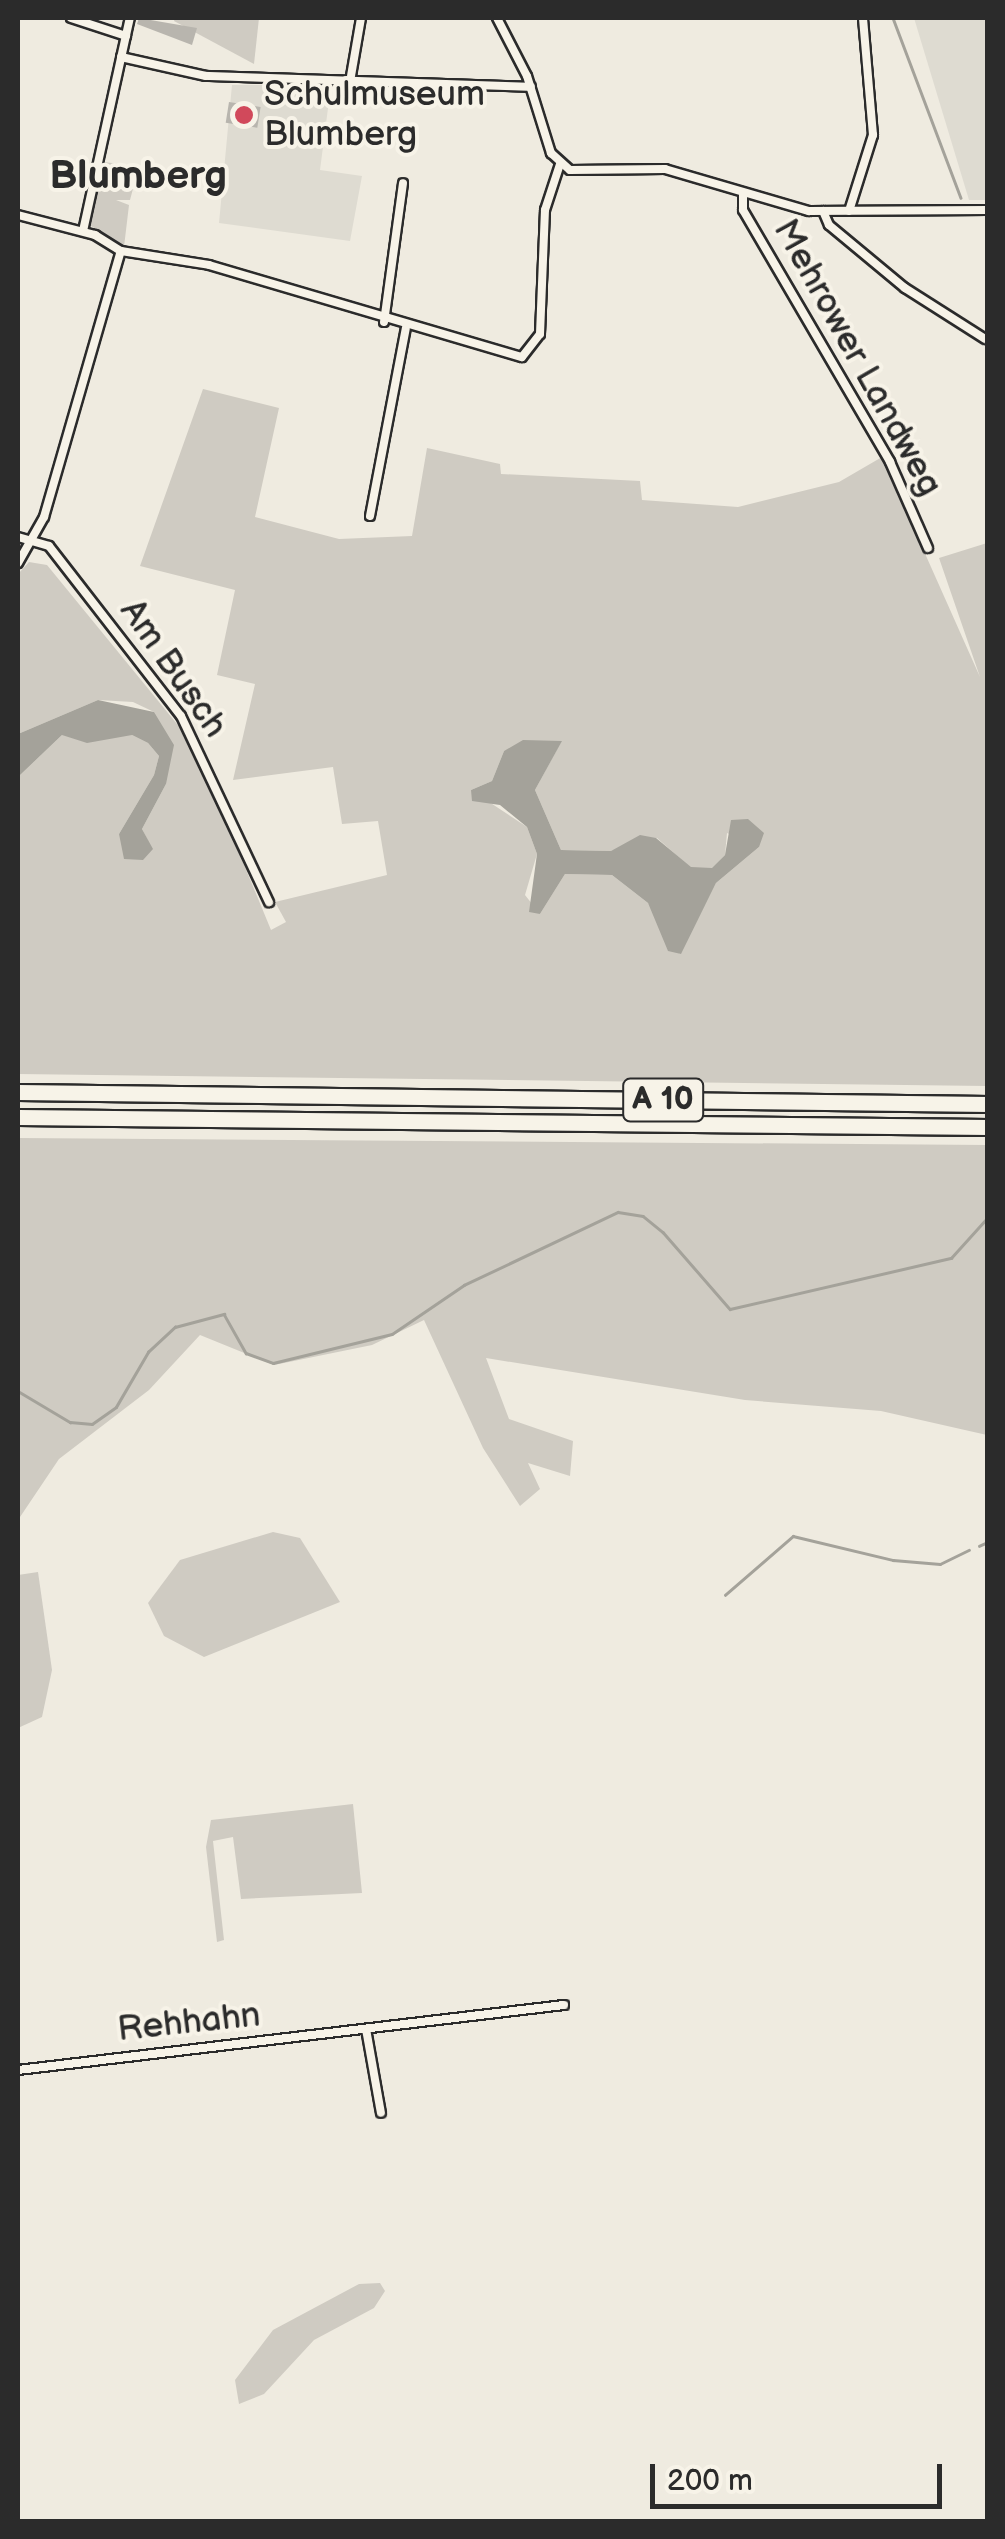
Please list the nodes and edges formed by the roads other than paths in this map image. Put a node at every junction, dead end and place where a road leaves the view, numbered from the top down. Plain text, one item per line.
1 (71, 18) edge
2 (130, 18) edge
3 (361, 18) edge
4 (497, 18) edge
5 (863, 18) edge
6 (126, 36) junction
7 (121, 57) junction
8 (350, 76) junction
9 (531, 87) junction
10 (560, 164) junction
11 (403, 183) dead end
12 (743, 195) junction
13 (988, 210) edge
14 (823, 211) junction
15 (849, 211) junction
16 (18, 215) edge
17 (83, 231) junction
18 (121, 251) junction
19 (384, 322) junction
20 (406, 328) junction
21 (985, 339) dead end
22 (370, 516) dead end
23 (18, 537) edge
24 (34, 539) junction
25 (928, 548) dead end
26 (18, 564) edge
27 (269, 902) dead end
28 (18, 1092) edge
29 (988, 1104) edge
30 (18, 1117) edge
31 (988, 1127) edge
32 (564, 2005) dead end
33 (366, 2029) junction
34 (18, 2070) edge
35 (381, 2113) dead end

1 - 6 street
2 - 6 street
3 - 8 street
4 - 9 street
5 - 15 street
6 - 7 street
7 - 8 street
7 - 17 street
8 - 9 street
9 - 10 street
10 - 12 street
10 - 20 street
11 - 19 street
12 - 14 street
12 - 25 street, Mehrower Landweg
13 - 15 street
14 - 15 street
14 - 21 street
16 - 17 street
17 - 18 street
18 - 19 street
18 - 24 street
19 - 20 street
20 - 22 street
23 - 24 street
24 - 26 street
24 - 27 street, Am Busch
28 - 29 highway, A 10
30 - 31 highway, A 10
32 - 33 street, Rehhahn
33 - 34 street, Rehhahn
33 - 35 street

